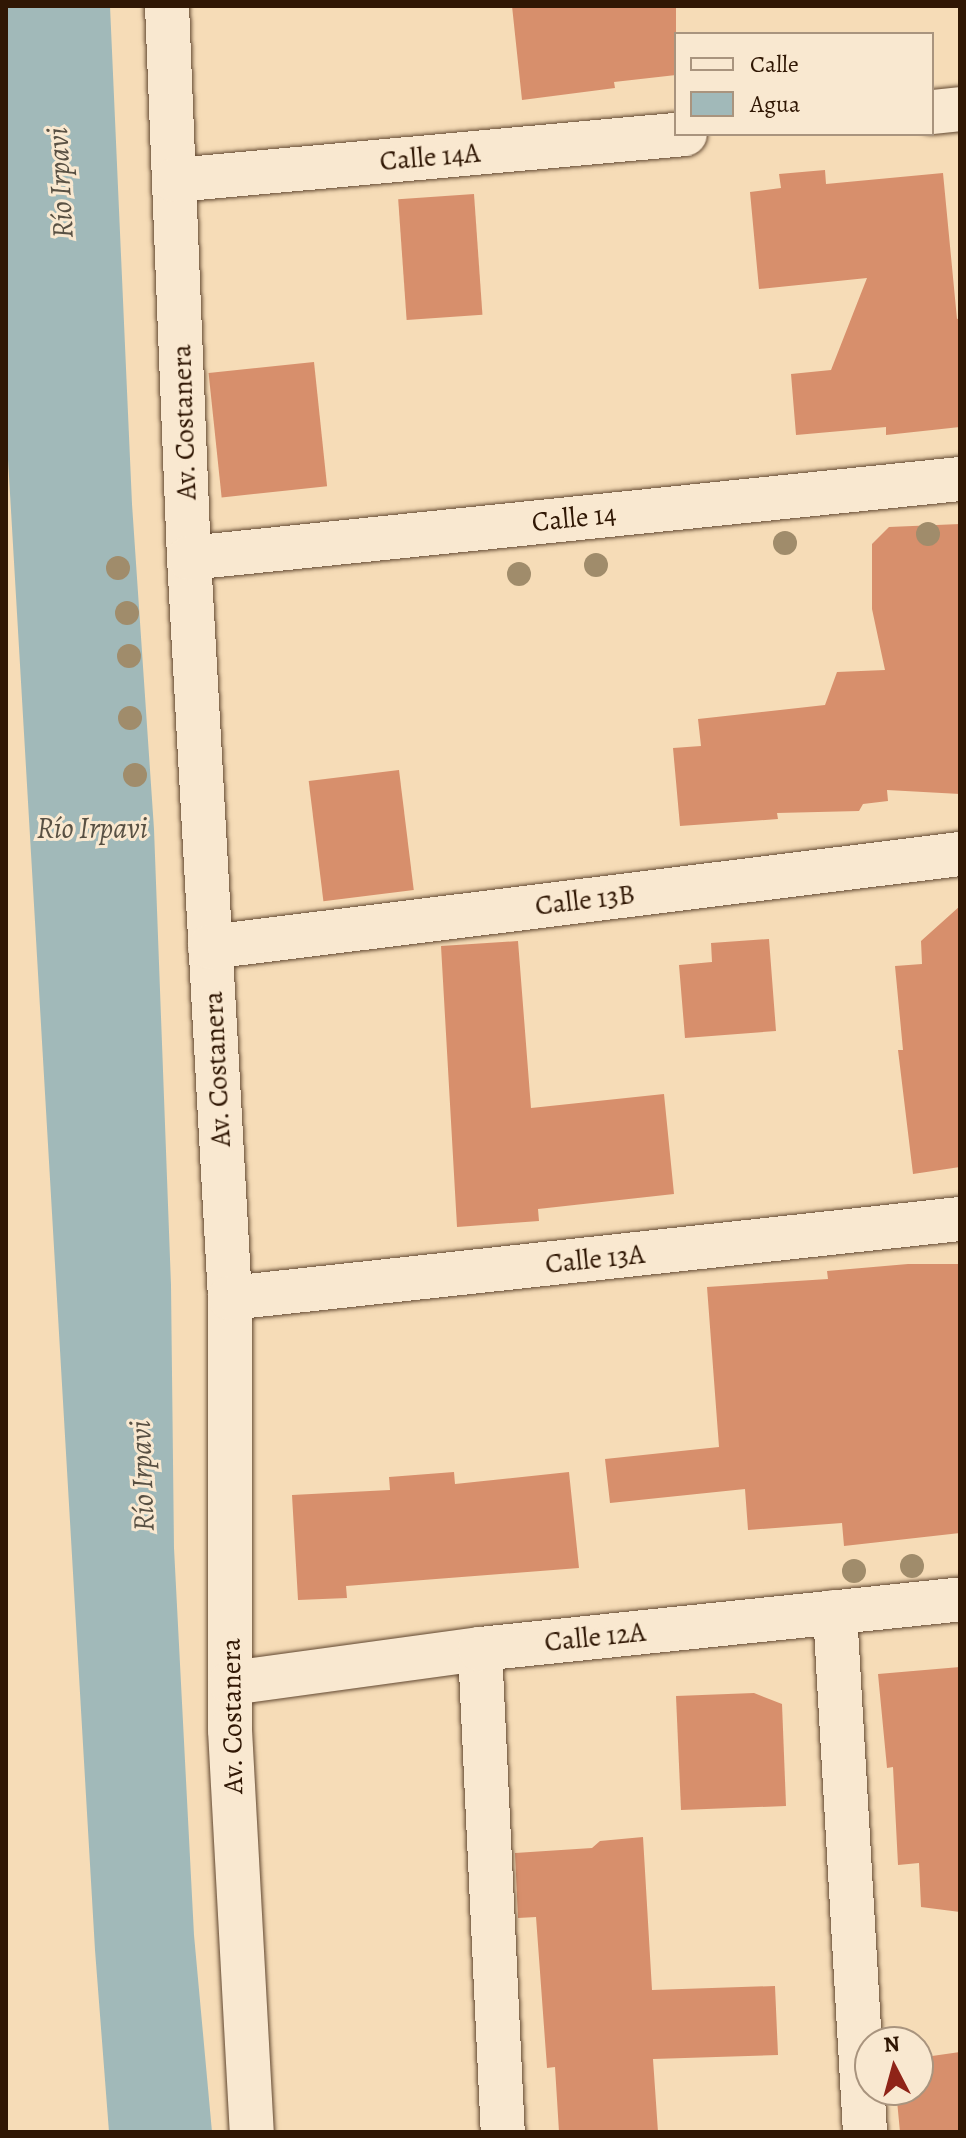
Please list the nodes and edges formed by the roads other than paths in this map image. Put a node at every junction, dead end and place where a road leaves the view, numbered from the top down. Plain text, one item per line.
1 (167, 6) edge
2 (960, 109) edge
3 (934, 112) edge
4 (674, 135) edge
5 (175, 180) junction
6 (960, 479) edge
7 (189, 558) junction
8 (960, 854) edge
9 (210, 947) junction
10 (960, 1219) edge
11 (230, 1298) junction
12 (960, 1599) edge
13 (835, 1612) junction
14 (480, 1649) junction
15 (231, 1683) junction
16 (252, 2132) edge
17 (503, 2132) edge
18 (865, 2132) edge

1 - 5 street, Av. Costanera
2 - 3 street
4 - 5 street, Calle 14A
5 - 7 street, Av. Costanera
6 - 7 street, Calle 14
7 - 9 street, Av. Costanera
8 - 9 street, Calle 13B
9 - 11 street, Av. Costanera
10 - 11 street, Calle 13A
11 - 15 street, Av. Costanera
12 - 13 street, Calle 12A
13 - 14 street, Calle 12A
13 - 18 street
14 - 15 street, Calle 12A
14 - 17 street
15 - 16 street, Av. Costanera

